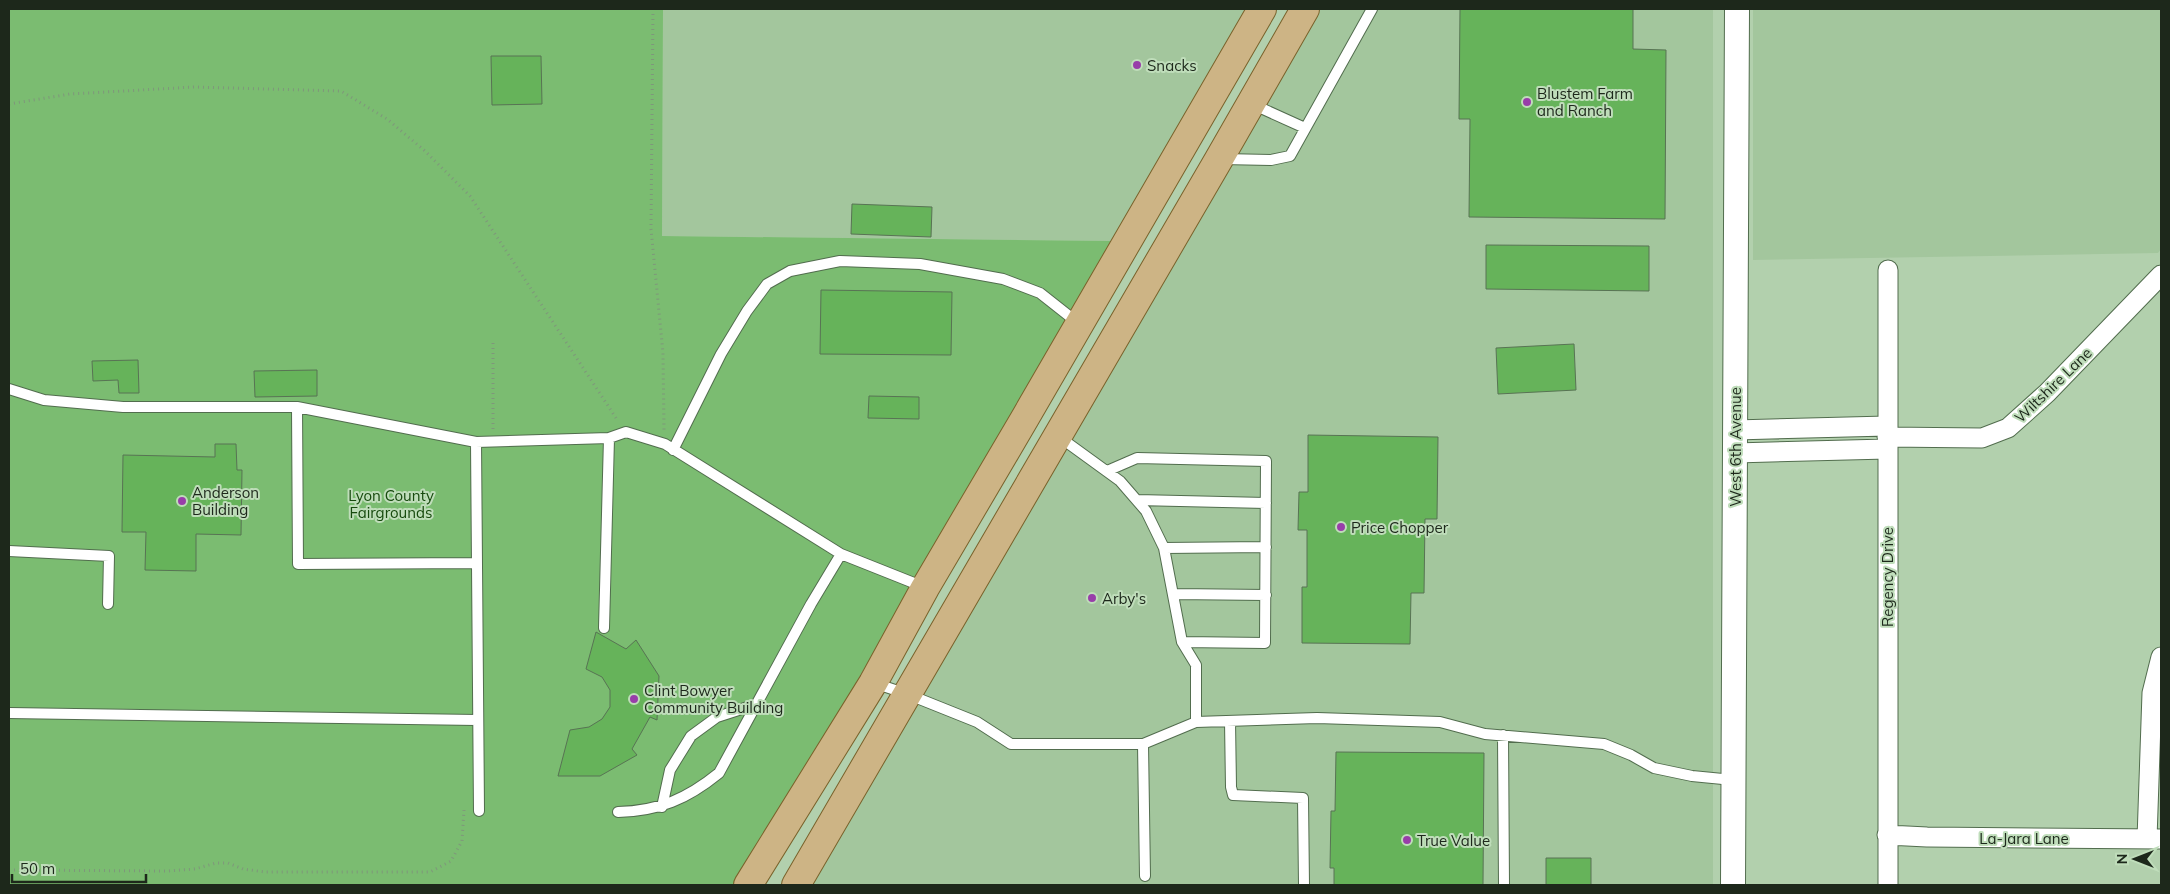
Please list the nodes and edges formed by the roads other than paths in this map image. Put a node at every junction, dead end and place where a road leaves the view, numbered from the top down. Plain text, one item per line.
1 (1262, 9) edge
2 (1305, 9) edge
3 (1372, 9) edge
4 (1737, 9) edge
5 (1251, 103) junction
6 (1305, 128) junction
7 (1219, 159) junction
8 (1888, 270) dead end
9 (2161, 274) edge
10 (1078, 324) junction
11 (9, 389) edge
12 (297, 407) junction
13 (1735, 430) junction
14 (1058, 436) junction
15 (1887, 437) junction
16 (609, 438) junction
17 (476, 442) junction
18 (673, 450) junction
19 (1735, 453) junction
20 (1107, 471) junction
21 (1137, 500) junction
22 (1266, 503) junction
23 (1266, 547) junction
24 (1164, 548) junction
25 (9, 551) edge
26 (841, 554) junction
27 (476, 563) junction
28 (925, 588) junction
29 (1174, 594) junction
30 (1266, 595) junction
31 (108, 604) dead end
32 (604, 628) dead end
33 (1182, 642) junction
34 (2161, 658) edge
35 (873, 682) junction
36 (907, 694) junction
37 (757, 704) junction
38 (9, 713) edge
39 (477, 720) junction
40 (1196, 722) junction
41 (1230, 722) junction
42 (1503, 735) junction
43 (1143, 744) junction
44 (1733, 780) junction
45 (662, 807) junction
46 (479, 811) dead end
47 (618, 812) dead end
48 (1887, 835) junction
49 (2154, 839) edge
50 (1145, 876) dead end
51 (748, 885) edge
52 (796, 885) edge
53 (1304, 885) edge
54 (1504, 885) edge
55 (1733, 885) edge
56 (1888, 885) edge

1 - 10 main road
2 - 5 main road
3 - 6 lane
4 - 13 street, West 6th Avenue
5 - 6 lane
5 - 7 main road
6 - 7 lane
7 - 14 main road
8 - 15 street, Regency Drive
9 - 15 street, Wiltshire Lane
10 - 18 lane
10 - 28 main road
11 - 12 lane
12 - 17 lane
12 - 27 lane
13 - 15 street, Wiltshire Lane
13 - 19 street, West 6th Avenue
14 - 20 lane
14 - 36 main road
15 - 19 street
15 - 48 street, Regency Drive
16 - 17 lane
16 - 18 lane
16 - 32 lane
17 - 27 lane
18 - 26 lane
19 - 44 street, West 6th Avenue
20 - 21 lane
20 - 22 lane
21 - 22 lane
21 - 24 lane
22 - 23 lane
23 - 24 lane
23 - 30 lane
24 - 29 lane
25 - 31 lane
26 - 28 lane
26 - 37 lane
27 - 39 lane
28 - 35 main road
29 - 30 lane
29 - 33 lane
30 - 33 lane
33 - 40 lane
34 - 49 street
35 - 36 lane
35 - 51 main road
36 - 43 lane
36 - 52 main road
37 - 45 lane
37 - 45 lane
38 - 39 lane
39 - 46 lane
40 - 41 lane
40 - 43 lane
41 - 42 lane
41 - 53 lane
42 - 44 lane
42 - 54 lane
43 - 50 lane
44 - 55 street, West 6th Avenue
45 - 47 lane
48 - 49 street, La-Jara Lane
48 - 56 street, Regency Drive

